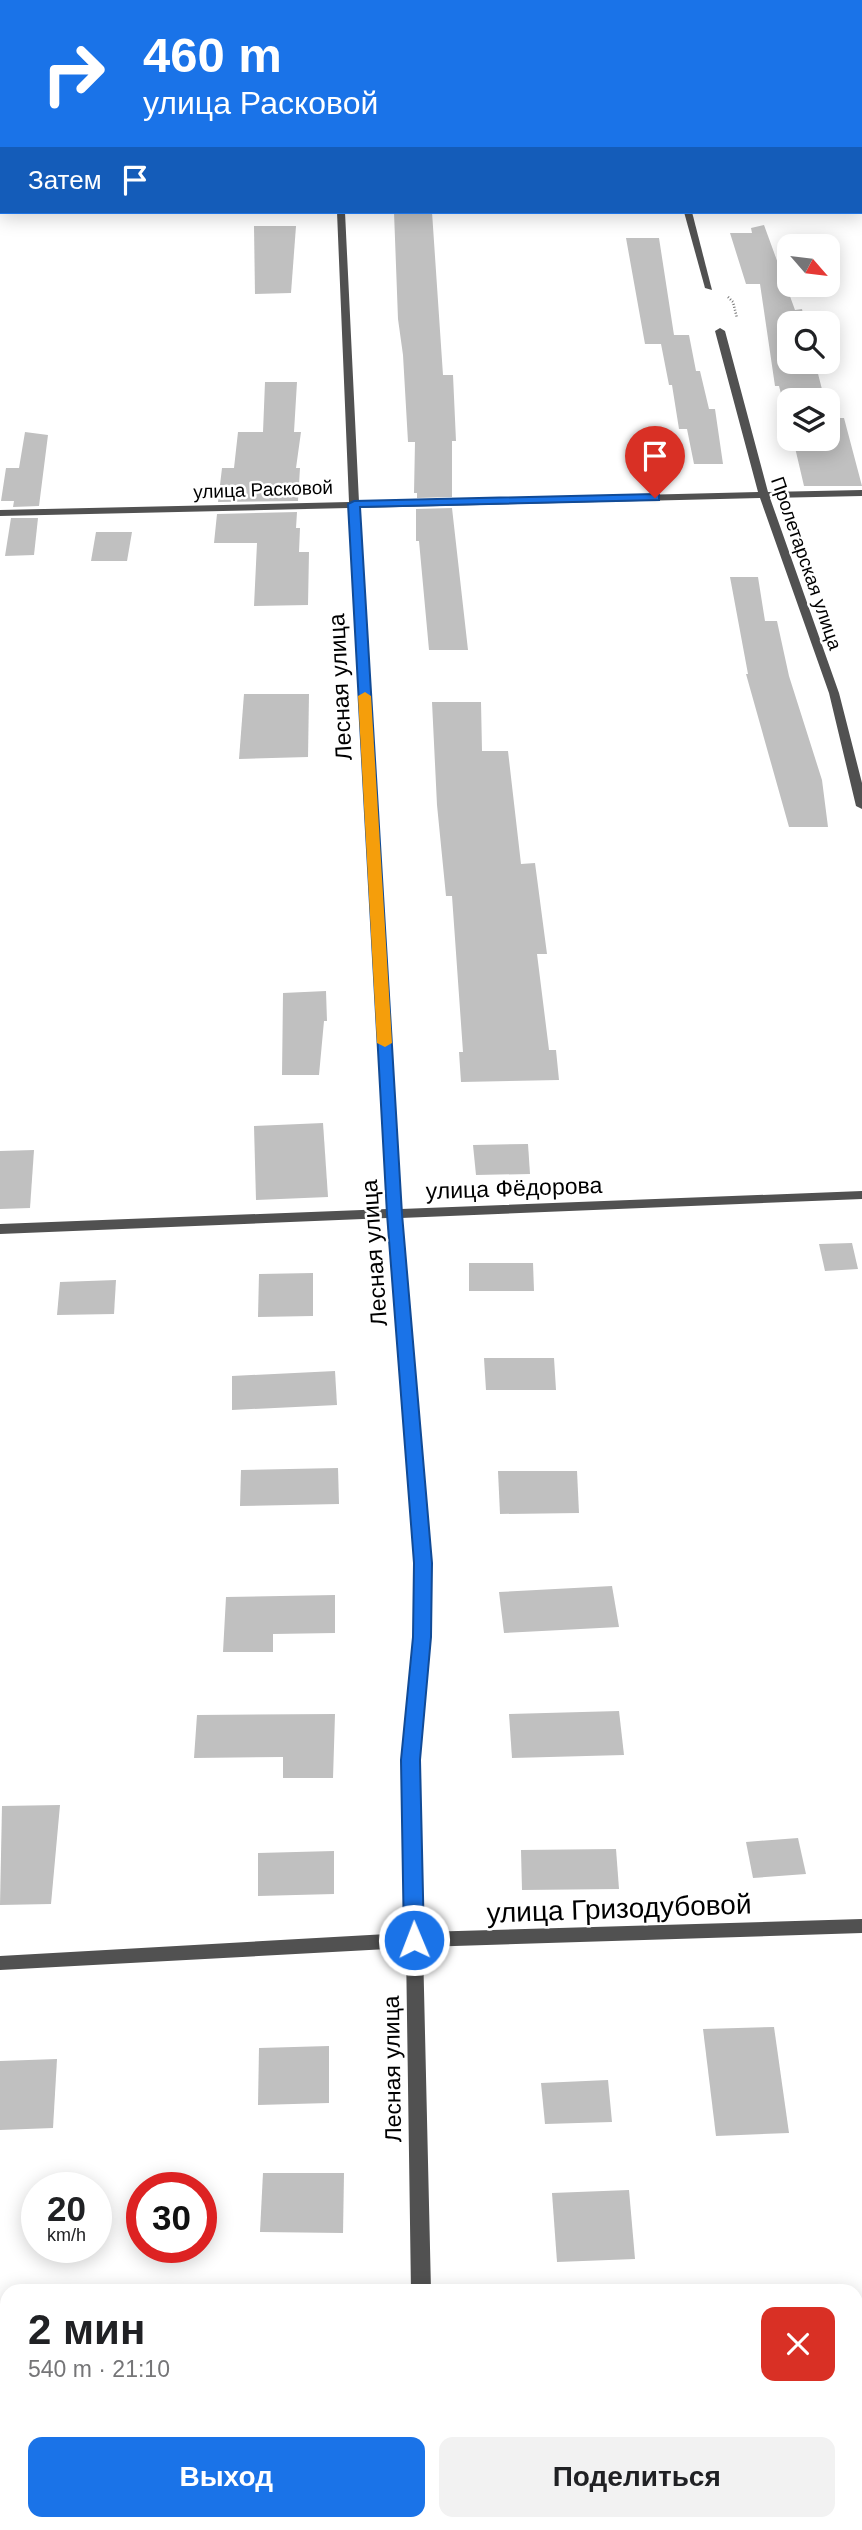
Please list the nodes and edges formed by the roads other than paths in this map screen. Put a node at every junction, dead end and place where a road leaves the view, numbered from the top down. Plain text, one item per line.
1 (341, 214) edge
2 (689, 214) edge
3 (709, 288) road end
4 (720, 331) road end
5 (862, 493) edge
6 (764, 495) junction
7 (354, 504) junction
8 (0, 513) edge
9 (862, 806) edge
10 (862, 1195) edge
11 (394, 1214) junction
12 (0, 1229) edge
13 (862, 1926) edge
14 (414, 1940) junction
15 (0, 1963) edge
16 (421, 2284) edge

1 - 7 street, Лесная улица
2 - 3 street
4 - 6 street, Пролетарская улица
5 - 6 street, улица Расковой
6 - 7 street, улица Расковой
6 - 9 street, Пролетарская улица
7 - 8 street, улица Расковой
7 - 11 street, Лесная улица
10 - 11 street, улица Фёдорова
11 - 12 street, улица Фёдорова
11 - 14 street, Лесная улица
13 - 14 street, улица Гризодубовой
14 - 15 street, улица Гризодубовой
14 - 16 street, Лесная улица

